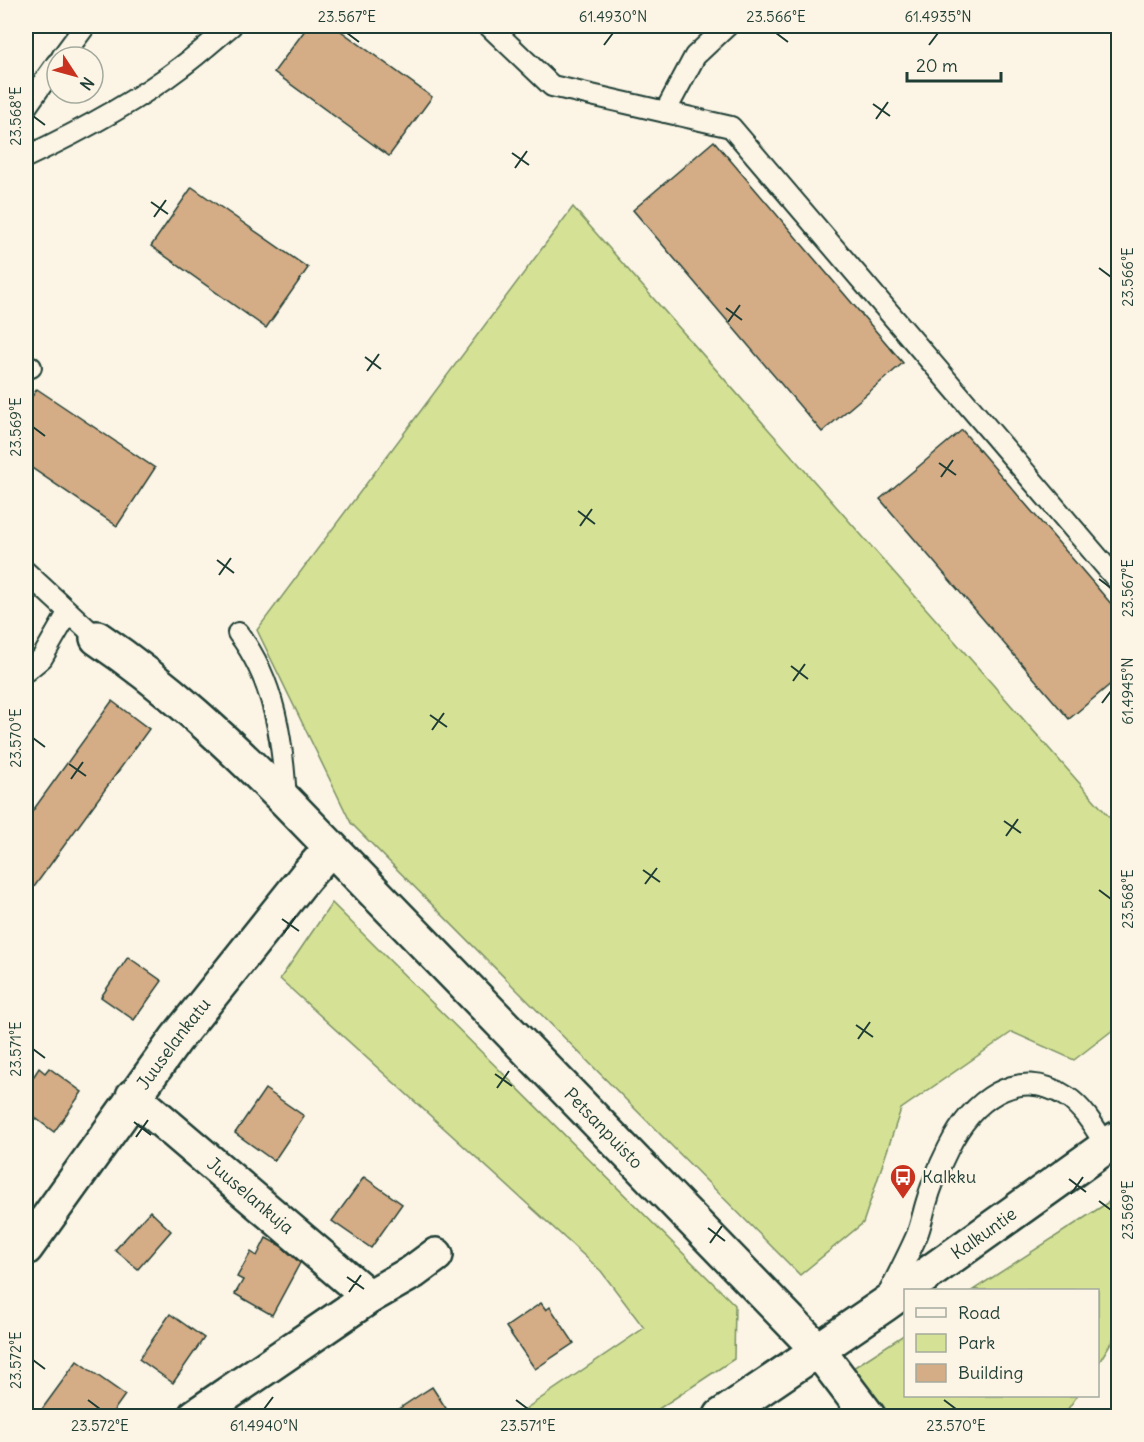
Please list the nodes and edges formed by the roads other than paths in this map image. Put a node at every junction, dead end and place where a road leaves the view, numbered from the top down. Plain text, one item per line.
1 (85, 26) edge
2 (231, 26) edge
3 (489, 26) edge
4 (727, 26) edge
5 (71, 45) edge
6 (45, 80) edge
7 (26, 107) edge
8 (665, 112) junction
9 (26, 157) edge
10 (26, 572) edge
11 (1119, 580) edge
12 (68, 613) junction
13 (238, 633) dead end
14 (98, 638) joint
15 (26, 671) edge
16 (286, 801) junction
17 (331, 848) junction
18 (133, 1096) junction
19 (1113, 1142) edge
20 (26, 1248) edge
21 (436, 1255) dead end
22 (906, 1289) edge
23 (904, 1291) edge
24 (369, 1297) junction
25 (884, 1305) junction
26 (818, 1350) junction
27 (195, 1416) edge
28 (721, 1416) edge
29 (868, 1416) edge

1 - 5 lane
2 - 9 lane
3 - 8 lane
4 - 8 lane
6 - 7 lane
8 - 11 lane
10 - 12 lane
12 - 14 lane
12 - 15 lane
13 - 16 lane
14 - 16 street, Petsanpuisto
16 - 17 street, Petsanpuisto
17 - 18 street, Juuselankatu
17 - 26 street, Petsanpuisto
18 - 20 street, Juuselankatu
18 - 24 street, Juuselankuja
19 - 22 street, Kalkuntie
19 - 25 lane
21 - 24 street
23 - 25 street, Kalkuntie
24 - 27 street
25 - 26 street, Kalkuntie
26 - 28 street, Kalkuntie
26 - 29 street, Petsanpuisto

